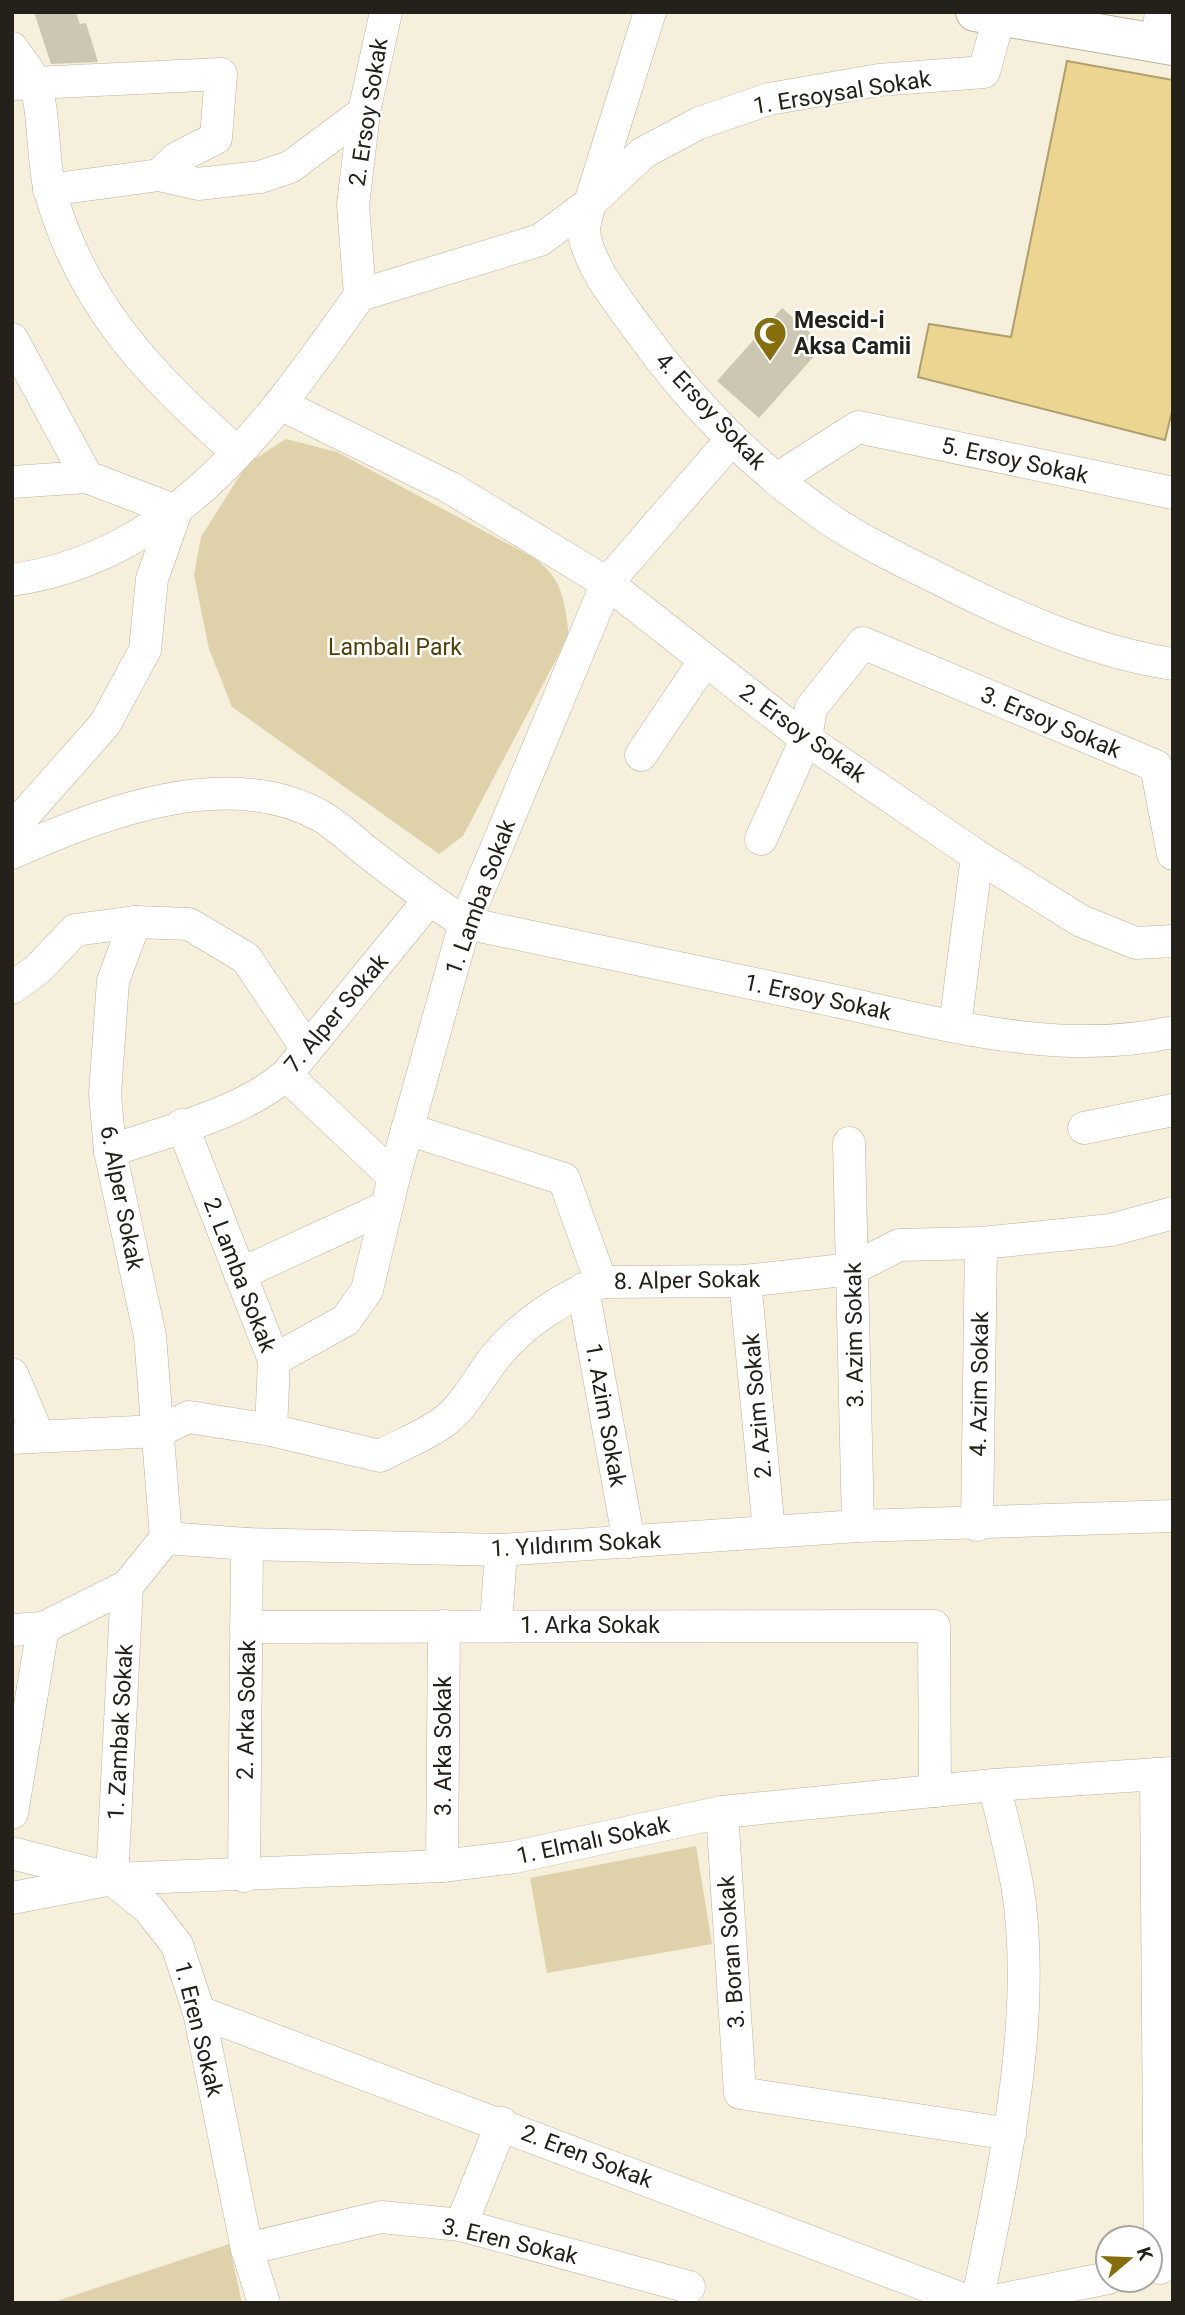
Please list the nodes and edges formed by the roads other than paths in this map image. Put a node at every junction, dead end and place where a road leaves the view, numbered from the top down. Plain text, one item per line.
1 (386, 12) edge
2 (650, 12) edge
3 (987, 15) edge
4 (1164, 34) edge
5 (12, 48) edge
6 (23, 82) edge
7 (364, 112) junction
8 (159, 175) junction
9 (49, 190) junction
10 (590, 203) junction
11 (360, 295) junction
12 (12, 339) edge
13 (282, 405) junction
14 (732, 439) junction
15 (237, 452) junction
16 (16, 473) edge
17 (87, 477) junction
18 (777, 479) junction
19 (1173, 493) edge
20 (176, 511) junction
21 (12, 580) edge
22 (607, 583) junction
23 (705, 660) junction
24 (1173, 664) edge
25 (806, 739) junction
26 (641, 755) dead end
27 (12, 829) edge
28 (761, 839) dead end
29 (12, 853) edge
30 (1173, 854) edge
31 (976, 856) junction
32 (429, 900) junction
33 (135, 922) junction
34 (465, 923) junction
35 (1173, 941) edge
36 (12, 988) edge
37 (955, 1026) junction
38 (1173, 1032) edge
39 (307, 1049) junction
40 (286, 1075) junction
41 (1173, 1110) edge
42 (182, 1125) junction
43 (1084, 1128) dead end
44 (407, 1129) junction
45 (849, 1143) dead end
46 (110, 1151) junction
47 (394, 1177) junction
48 (386, 1207) junction
49 (1173, 1213) edge
50 (981, 1243) junction
51 (852, 1269) junction
52 (240, 1274) junction
53 (746, 1281) junction
54 (592, 1285) junction
55 (274, 1360) junction
56 (12, 1374) edge
57 (271, 1430) junction
58 (158, 1431) junction
59 (25, 1437) edge
60 (1173, 1516) edge
61 (977, 1525) junction
62 (858, 1526) junction
63 (769, 1531) junction
64 (166, 1538) junction
65 (629, 1542) junction
66 (247, 1544) junction
67 (501, 1549) junction
68 (127, 1586) junction
69 (496, 1625) junction
70 (247, 1626) junction
71 (444, 1626) junction
72 (28, 1629) edge
73 (1164, 1774) edge
74 (994, 1785) junction
75 (935, 1791) junction
76 (722, 1812) junction
77 (12, 1813) edge
78 (12, 1853) edge
79 (442, 1866) junction
80 (244, 1876) junction
81 (112, 1879) junction
82 (12, 1898) edge
83 (199, 2012) junction
84 (502, 2123) junction
85 (1010, 2134) junction
86 (1161, 2224) edge
87 (461, 2225) junction
88 (247, 2249) junction
89 (1094, 2281) edge
90 (689, 2287) dead end
91 (264, 2303) edge
92 (975, 2303) edge
93 (984, 2303) edge

1 - 7 street, 2. Ersoy Sokak
2 - 10 street, 4. Ersoy Sokak
3 - 4 street
3 - 10 street, 1. Ersoysal Sokak
5 - 6 street
6 - 8 street
6 - 9 street
7 - 8 street
7 - 11 street, 2. Ersoy Sokak
8 - 9 street
9 - 15 street
10 - 11 street
10 - 14 street, 4. Ersoy Sokak
11 - 13 street
12 - 17 street
13 - 15 street
13 - 22 street, 2. Ersoy Sokak
14 - 18 street, 4. Ersoy Sokak
14 - 22 street, 1. Lamba Sokak
15 - 20 street
16 - 17 street
17 - 20 street
18 - 19 street, 5. Ersoy Sokak
18 - 24 street, 4. Ersoy Sokak
20 - 21 street
20 - 27 street
22 - 23 street, 2. Ersoy Sokak
22 - 34 street, 1. Lamba Sokak
23 - 25 street, 2. Ersoy Sokak
23 - 26 street
25 - 28 street
25 - 30 street, 3. Ersoy Sokak
25 - 31 street, 2. Ersoy Sokak
29 - 32 street
31 - 35 street, 2. Ersoy Sokak
31 - 37 street
32 - 34 street
32 - 39 street, 7. Alper Sokak
33 - 36 street
33 - 39 street
33 - 46 street, 6. Alper Sokak
34 - 37 street, 1. Ersoy Sokak
34 - 44 street, 1. Lamba Sokak
37 - 38 street, 1. Ersoy Sokak
39 - 40 street, 7. Alper Sokak
40 - 42 street, 7. Alper Sokak
40 - 47 street
41 - 43 street
42 - 46 street, 7. Alper Sokak
42 - 52 street, 2. Lamba Sokak
44 - 47 street, 1. Lamba Sokak
44 - 54 street, 1. Azim Sokak
45 - 51 street, 3. Azim Sokak
46 - 58 street, 6. Alper Sokak
47 - 48 street, 1. Lamba Sokak
48 - 52 street
48 - 55 street, 1. Lamba Sokak
49 - 50 street, 8. Alper Sokak
50 - 51 street, 8. Alper Sokak
50 - 61 street, 4. Azim Sokak
51 - 53 street, 8. Alper Sokak
51 - 62 street, 3. Azim Sokak
52 - 55 street, 2. Lamba Sokak
53 - 54 street, 8. Alper Sokak
53 - 63 street, 2. Azim Sokak
54 - 57 street, 8. Alper Sokak
54 - 65 street, 1. Azim Sokak
55 - 57 street, 2. Lamba Sokak
56 - 59 street
57 - 58 street, 8. Alper Sokak
58 - 59 street, 8. Alper Sokak
58 - 64 street, 6. Alper Sokak
60 - 61 street, 1. Yıldırım Sokak
61 - 62 street, 1. Yıldırım Sokak
62 - 63 street, 1. Yıldırım Sokak
63 - 65 street, 1. Yıldırım Sokak
64 - 66 street, 1. Yıldırım Sokak
64 - 68 street
65 - 67 street, 1. Yıldırım Sokak
66 - 67 street, 1. Yıldırım Sokak
66 - 70 street, 2. Arka Sokak
67 - 69 street
68 - 72 street
68 - 81 street, 1. Zambak Sokak
69 - 71 street, 1. Arka Sokak
69 - 75 street, 1. Arka Sokak
70 - 71 street, 1. Arka Sokak
70 - 80 street, 2. Arka Sokak
71 - 79 street, 3. Arka Sokak
72 - 77 street
73 - 74 street, 1. Elmalı Sokak
73 - 86 street
74 - 75 street, 1. Elmalı Sokak
74 - 85 street
75 - 76 street, 1. Elmalı Sokak
76 - 79 street, 1. Elmalı Sokak
76 - 85 street, 3. Boran Sokak
78 - 81 street, 1. Eren Sokak
79 - 80 street, 1. Elmalı Sokak
80 - 81 street, 1. Elmalı Sokak
81 - 82 street, 1. Elmalı Sokak
81 - 83 street, 1. Eren Sokak
83 - 84 street, 2. Eren Sokak
83 - 88 street, 1. Eren Sokak
84 - 87 street
84 - 92 street, 2. Eren Sokak
85 - 92 street
87 - 88 street, 3. Eren Sokak
87 - 90 street, 3. Eren Sokak
88 - 91 street, 1. Eren Sokak
89 - 93 street

